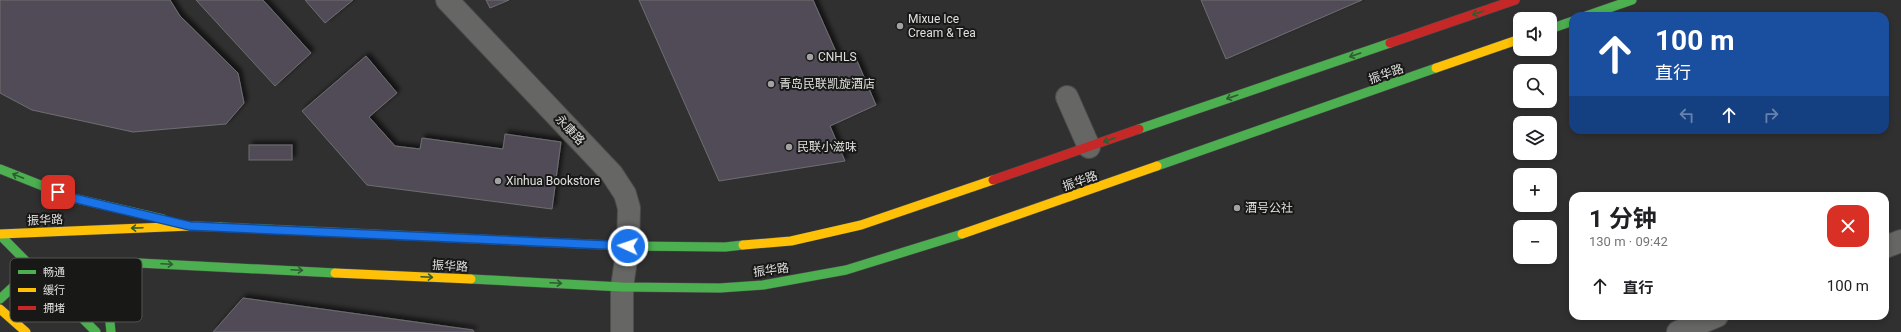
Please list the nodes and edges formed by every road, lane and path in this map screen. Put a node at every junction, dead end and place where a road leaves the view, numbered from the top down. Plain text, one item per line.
1 (447, 0) edge
2 (1515, 0) edge
3 (1632, 0) edge
4 (1598, 12) edge
5 (1569, 22) edge
6 (1557, 27) edge
7 (1513, 41) edge
8 (1067, 97) dead end
9 (1089, 147) junction
10 (0, 169) edge
11 (190, 226) junction
12 (0, 234) edge
13 (1901, 241) edge
14 (628, 246) junction
15 (1889, 246) edge
16 (22, 258) edge
17 (142, 262) edge
18 (622, 287) junction
19 (10, 290) edge
20 (0, 299) edge
21 (0, 309) edge
22 (10, 318) edge
23 (1707, 320) edge
24 (15, 322) edge
25 (86, 322) edge
26 (110, 322) edge
27 (26, 332) edge
28 (96, 332) edge
29 (111, 332) edge
30 (622, 332) edge
31 (1678, 332) edge

1 - 14 street, 永康路
2 -> 9 main road, 振华路
3 - 4 main road
5 - 6 main road
7 - 18 main road, 振华路
8 - 9 street
9 - 14 main road, 振华路
11 -> 10 main road
11 -> 12 main road, 振华路
11 - 14 main road, 振华路
12 - 16 main road
13 - 15 street
14 - 18 street, 永康路
17 -> 18 main road, 振华路
18 - 30 street, 永康路
19 - 20 main road
21 - 22 main road
23 - 31 street
24 - 27 main road
25 - 28 main road
26 - 29 main road

